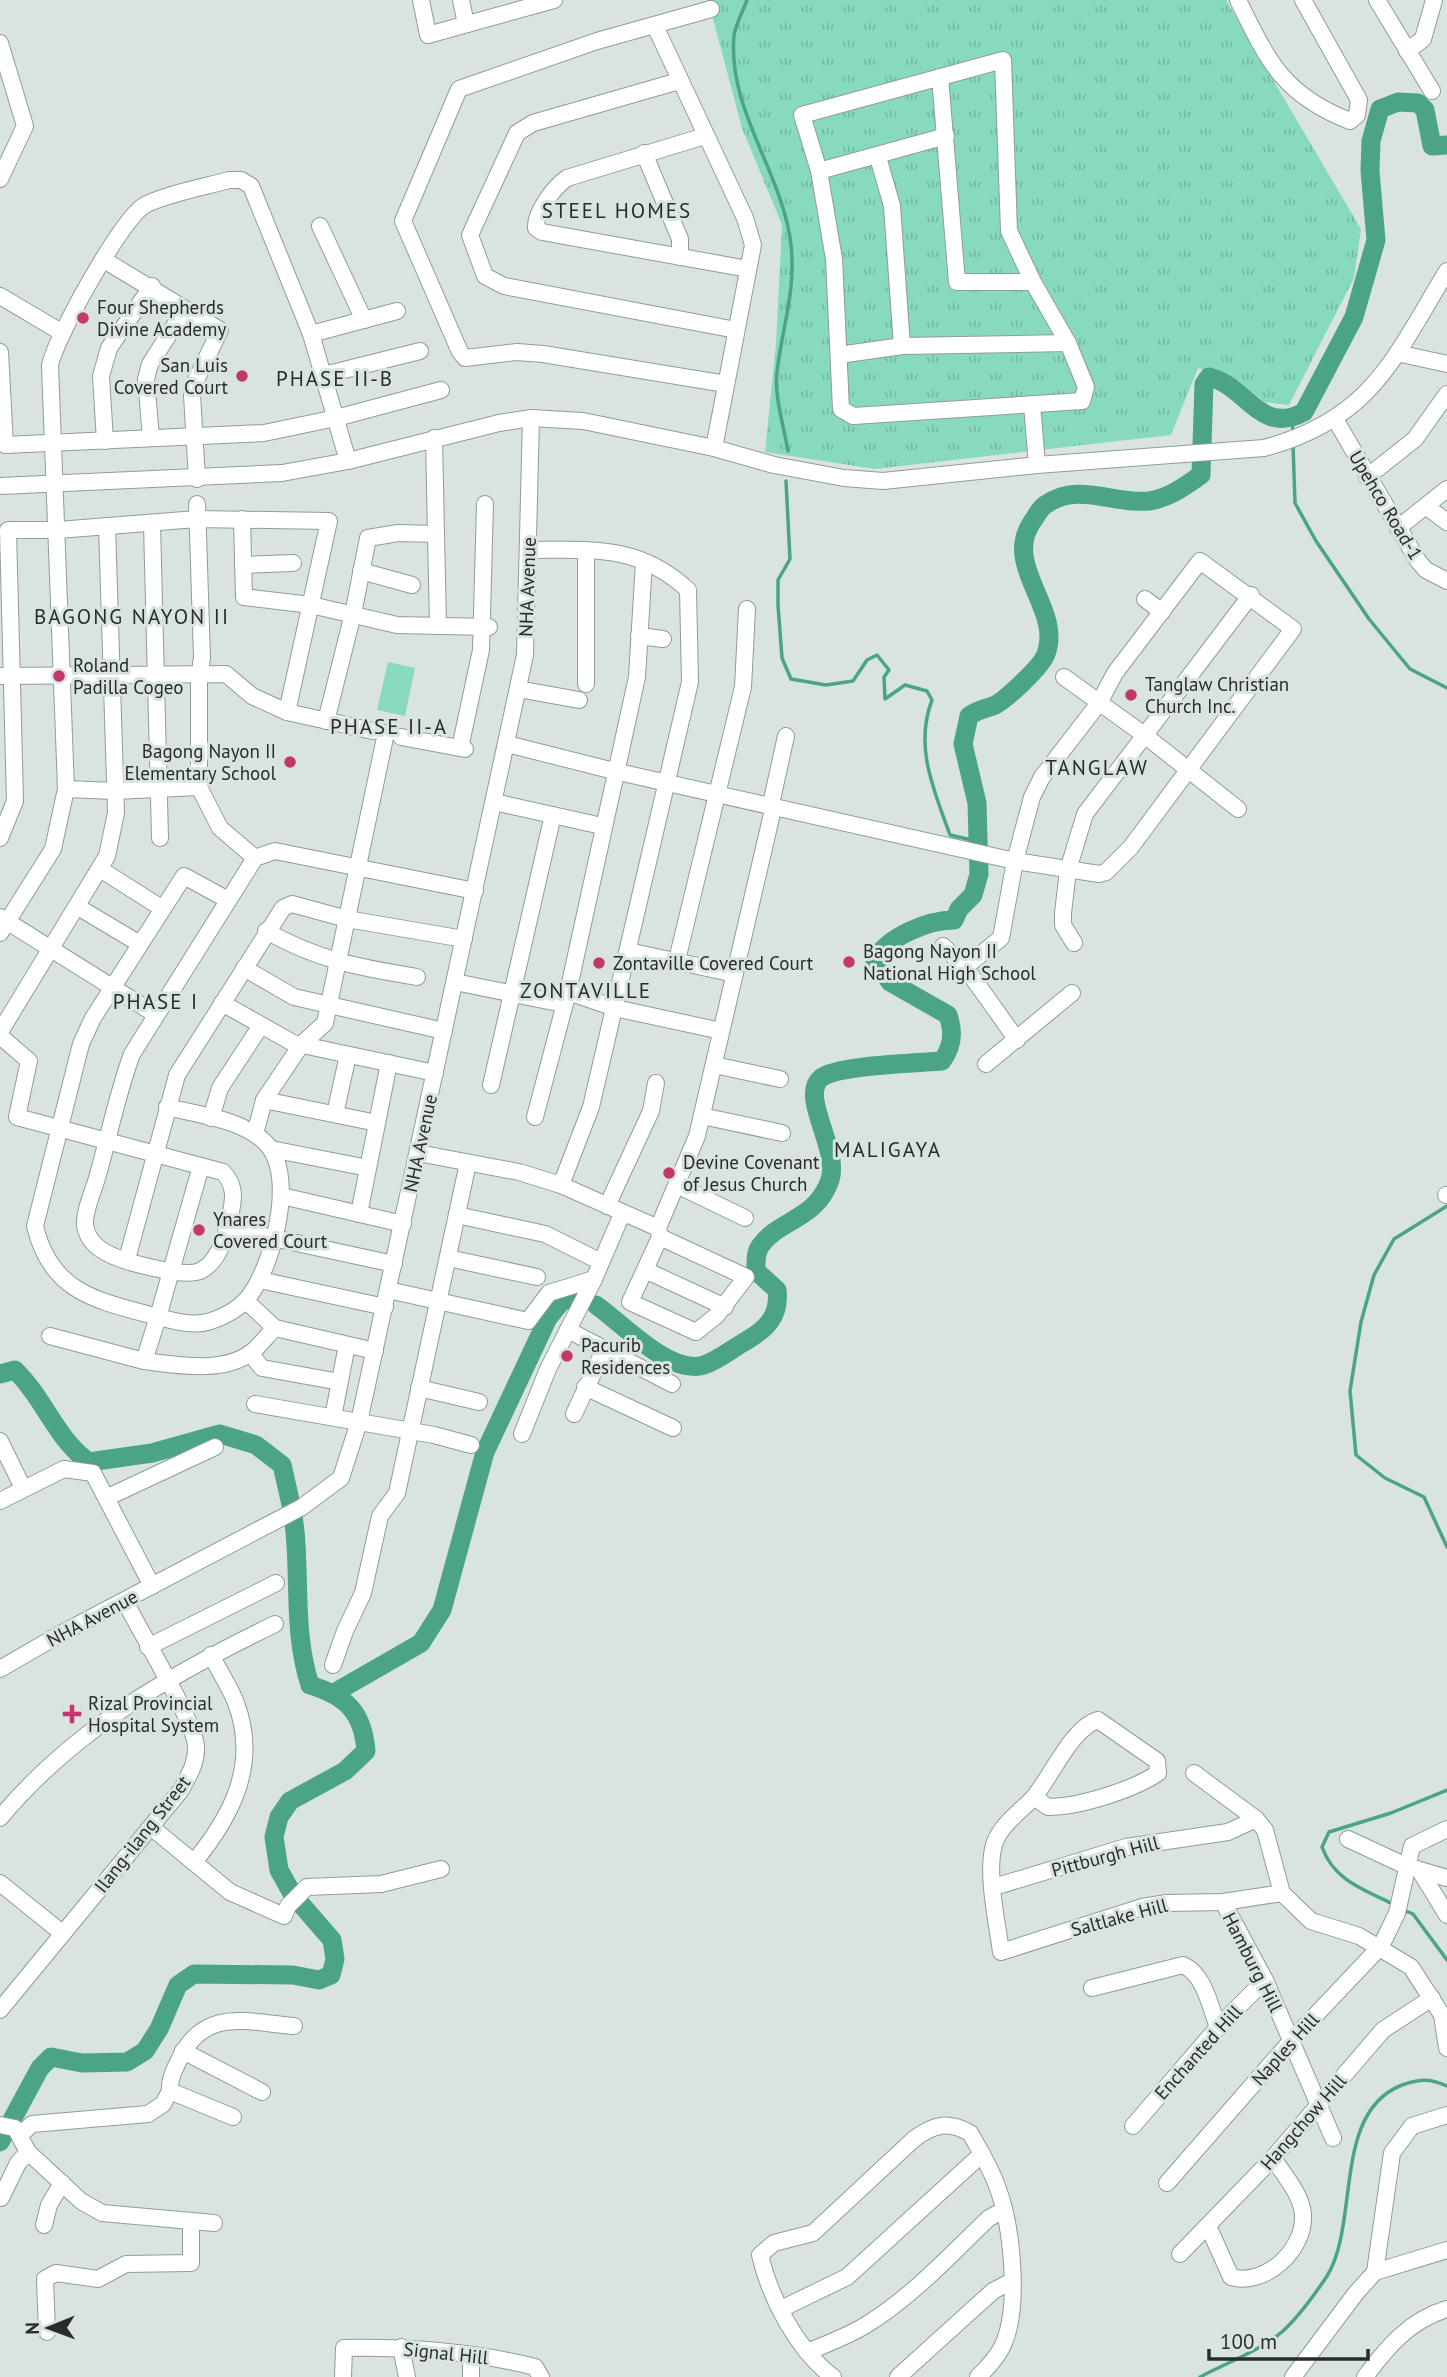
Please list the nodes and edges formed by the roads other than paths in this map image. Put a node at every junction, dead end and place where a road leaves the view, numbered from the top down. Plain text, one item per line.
1 (421, 0) edge
2 (461, 0) edge
3 (1238, 0) edge
4 (1303, 0) edge
5 (1377, 0) edge
6 (1434, 0) edge
7 (544, 1) edge
8 (502, 7) edge
9 (711, 9) dead end
10 (466, 24) junction
11 (655, 26) junction
12 (0, 43) edge
13 (1407, 51) junction
14 (940, 77) junction
15 (679, 81) junction
16 (1432, 91) dead end
17 (946, 135) junction
18 (705, 136) junction
19 (644, 153) junction
20 (878, 157) junction
21 (819, 171) junction
22 (0, 179) edge
23 (320, 226) dead end
24 (680, 257) junction
25 (104, 260) junction
26 (748, 270) junction
27 (1447, 271) edge
28 (1033, 282) junction
29 (152, 286) junction
30 (0, 296) edge
31 (185, 309) junction
32 (397, 311) dead end
33 (364, 320) junction
34 (736, 330) junction
35 (61, 332) junction
36 (311, 334) junction
37 (1068, 343) junction
38 (902, 346) junction
39 (0, 352) edge
40 (420, 352) dead end
41 (1397, 352) junction
42 (839, 355) junction
43 (1447, 364) edge
44 (324, 375) junction
45 (726, 384) junction
46 (441, 390) dead end
47 (1447, 394) edge
48 (1032, 405) junction
49 (335, 418) junction
50 (531, 418) junction
51 (1335, 419) junction
52 (196, 436) junction
53 (434, 438) junction
54 (151, 439) junction
55 (105, 441) junction
56 (55, 443) junction
57 (714, 448) junction
58 (348, 460) junction
59 (1037, 464) junction
60 (1367, 477) junction
61 (197, 479) junction
62 (57, 484) junction
63 (0, 486) edge
64 (1447, 489) edge
65 (485, 504) dead end
66 (1427, 507) junction
67 (197, 511) junction
68 (242, 519) junction
69 (1447, 522) edge
70 (152, 524) junction
71 (107, 526) junction
72 (1398, 528) junction
73 (58, 530) junction
74 (436, 534) junction
75 (528, 550) junction
76 (586, 550) junction
77 (644, 562) junction
78 (293, 563) dead end
79 (243, 565) junction
80 (362, 571) junction
81 (1447, 581) edge
82 (412, 584) dead end
83 (1251, 595) junction
84 (1145, 599) dead end
85 (311, 605) junction
86 (747, 609) dead end
87 (1163, 612) junction
88 (354, 614) junction
89 (438, 626) junction
90 (486, 627) junction
91 (639, 636) junction
92 (663, 639) dead end
93 (156, 672) junction
94 (200, 672) junction
95 (111, 673) junction
96 (63, 674) junction
97 (6, 676) edge
98 (1064, 677) dead end
99 (518, 689) junction
100 (1099, 703) junction
101 (287, 712) junction
102 (326, 721) junction
103 (386, 734) junction
104 (1143, 734) junction
105 (786, 736) dead end
106 (507, 744) junction
107 (1189, 770) junction
108 (614, 771) junction
109 (665, 781) junction
110 (199, 787) junction
111 (66, 789) junction
112 (158, 790) junction
113 (115, 791) junction
114 (717, 793) junction
115 (494, 802) junction
116 (772, 804) junction
117 (1238, 809) dead end
118 (553, 815) junction
119 (602, 827) junction
120 (0, 838) edge
121 (160, 838) dead end
122 (255, 858) junction
123 (1015, 861) junction
124 (357, 867) junction
125 (100, 869) junction
126 (1068, 870) junction
127 (475, 891) junction
128 (228, 900) junction
129 (78, 907) junction
130 (163, 909) junction
131 (347, 919) junction
132 (3, 924) edge
133 (266, 930) junction
134 (464, 939) junction
135 (1074, 943) dead end
136 (140, 944) junction
137 (943, 946) dead end
138 (52, 949) junction
139 (628, 951) junction
140 (677, 960) junction
141 (338, 964) junction
142 (965, 967) junction
143 (244, 968) junction
144 (735, 974) junction
145 (417, 977) dead end
146 (455, 982) junction
147 (113, 987) junction
148 (1072, 993) dead end
149 (512, 995) junction
150 (566, 998) junction
151 (222, 1003) junction
152 (329, 1004) junction
153 (615, 1008) junction
154 (155, 1014) junction
155 (260, 1027) junction
156 (444, 1031) junction
157 (721, 1031) junction
158 (0, 1034) edge
159 (1017, 1040) junction
160 (301, 1045) junction
161 (348, 1055) junction
162 (389, 1063) junction
163 (986, 1064) dead end
164 (713, 1065) junction
165 (435, 1073) junction
166 (779, 1079) dead end
167 (656, 1083) dead end
168 (491, 1085) dead end
169 (264, 1101) junction
170 (167, 1107) junction
171 (335, 1114) junction
172 (702, 1116) junction
173 (535, 1117) dead end
174 (211, 1118) junction
175 (377, 1123) junction
176 (58, 1128) junction
177 (782, 1133) dead end
178 (255, 1134) junction
179 (107, 1140) junction
180 (271, 1149) junction
181 (418, 1153) junction
182 (158, 1154) junction
183 (468, 1163) junction
184 (201, 1166) junction
185 (368, 1168) junction
186 (561, 1185) junction
187 (677, 1185) junction
188 (282, 1196) junction
189 (607, 1206) junction
190 (359, 1214) junction
191 (622, 1214) junction
192 (457, 1215) junction
193 (745, 1219) dead end
194 (402, 1224) junction
195 (227, 1228) junction
196 (659, 1233) junction
197 (273, 1240) junction
198 (448, 1258) junction
199 (127, 1259) junction
200 (601, 1262) junction
201 (394, 1264) junction
202 (645, 1270) junction
203 (171, 1271) junction
204 (537, 1277) dead end
205 (594, 1279) junction
206 (260, 1280) junction
207 (388, 1290) junction
208 (246, 1301) junction
209 (438, 1301) junction
210 (384, 1307) junction
211 (725, 1307) junction
212 (158, 1317) junction
213 (275, 1328) junction
214 (568, 1330) junction
215 (50, 1336) dead end
216 (347, 1345) junction
217 (604, 1350) junction
218 (375, 1351) junction
219 (250, 1353) junction
220 (144, 1361) junction
221 (340, 1382) junction
222 (672, 1384) dead end
223 (585, 1387) junction
224 (419, 1388) junction
225 (479, 1402) dead end
226 (255, 1404) dead end
227 (574, 1414) dead end
228 (333, 1417) junction
229 (359, 1422) junction
230 (673, 1428) dead end
231 (410, 1432) junction
232 (522, 1434) dead end
233 (0, 1441) edge
234 (471, 1445) dead end
235 (215, 1447) dead end
236 (23, 1488) junction
237 (106, 1498) junction
238 (0, 1501) edge
239 (276, 1583) dead end
240 (152, 1586) junction
241 (125, 1601) junction
242 (275, 1624) dead end
243 (148, 1647) junction
244 (0, 1649) edge
245 (211, 1655) junction
246 (333, 1665) dead end
247 (5, 1666) edge
248 (166, 1679) junction
249 (1194, 1773) dead end
250 (1034, 1797) junction
251 (0, 1818) edge
252 (1256, 1819) junction
253 (150, 1827) junction
254 (1447, 1829) edge
255 (1348, 1839) dead end
256 (194, 1862) junction
257 (442, 1869) dead end
258 (1413, 1869) junction
259 (1447, 1878) edge
260 (0, 1883) edge
261 (994, 1887) junction
262 (1282, 1893) junction
263 (1223, 1902) junction
264 (1447, 1915) edge
265 (62, 1933) junction
266 (1381, 1946) junction
267 (1265, 1980) junction
268 (1092, 1988) dead end
269 (1432, 1998) junction
270 (0, 2010) edge
271 (294, 2026) dead end
272 (1218, 2027) junction
273 (1291, 2041) junction
274 (1447, 2048) edge
275 (183, 2051) junction
276 (170, 2091) junction
277 (262, 2092) dead end
278 (1318, 2102) junction
279 (1447, 2115) edge
280 (233, 2117) dead end
281 (1133, 2126) dead end
282 (12, 2129) edge
283 (1333, 2138) dead end
284 (28, 2152) junction
285 (982, 2154) junction
286 (1273, 2158) junction
287 (62, 2183) junction
288 (1167, 2183) dead end
289 (1, 2198) edge
290 (1004, 2210) junction
291 (191, 2223) junction
292 (214, 2223) dead end
293 (44, 2225) dead end
294 (1208, 2226) junction
295 (1447, 2250) edge
296 (1180, 2254) dead end
297 (1375, 2272) junction
298 (1012, 2281) junction
299 (781, 2309) junction
300 (1447, 2309) edge
301 (47, 2332) dead end
302 (401, 2347) junction
303 (807, 2352) junction
304 (471, 2355) junction
305 (343, 2377) edge
306 (407, 2377) edge
307 (471, 2377) edge
308 (541, 2377) edge
309 (832, 2377) edge
310 (898, 2377) edge
311 (978, 2377) edge
312 (1293, 2377) edge
313 (1365, 2377) edge

1 - 10 street
2 - 10 street
3 - 4 street
5 - 13 street
6 - 13 street
7 - 8 street
8 - 10 street
9 - 11 street
11 - 15 street
11 - 45 street
12 - 22 street
13 - 16 street
14 - 17 street
14 - 21 street
14 - 28 street
15 - 18 street
15 - 34 street
17 - 20 street
17 - 28 street
18 - 19 street
18 - 26 street
19 - 24 street
19 - 24 street
20 - 21 street
20 - 38 street
21 - 42 street
23 - 33 street
24 - 26 street
25 - 29 street
25 - 35 street
25 - 36 street
26 - 34 street
27 - 41 street
28 - 37 street
29 - 31 street
29 - 55 street
30 - 35 street
31 - 52 street
31 - 54 street
32 - 33 street
33 - 36 street
34 - 45 street
35 - 56 street
36 - 44 street
37 - 38 street
37 - 48 street
38 - 42 street
39 - 56 street
40 - 44 street
41 - 43 street
41 - 51 street
42 - 48 street
44 - 49 street
45 - 57 street
46 - 49 street
47 - 60 street
48 - 59 street
49 - 52 street
49 - 58 street
50 - 53 street
50 - 57 street
50 - 75 street, NHA Avenue
51 - 59 street
51 - 60 street, Upehco Road-1
52 - 54 street
52 - 61 street
53 - 58 street
53 - 74 street
54 - 55 street
55 - 56 street
56 - 62 street
57 - 59 street
58 - 61 street
60 - 72 street, Upehco Road-1
61 - 62 street
62 - 63 street
62 - 73 street
64 - 66 street
65 - 90 street
66 - 69 street
66 - 72 street
67 - 68 street
67 - 70 street
67 - 94 street
68 - 79 street
68 - 85 street
70 - 71 street
70 - 93 street
71 - 73 street
71 - 95 street
72 - 81 street, Upehco Road-1
73 - 96 street
73 - 97 street
74 - 80 street
74 - 89 street
75 - 76 street
75 - 99 street, NHA Avenue
76 - 77 street
76 - 99 street
77 - 91 street
77 - 109 street
78 - 79 street
79 - 85 street
80 - 82 street
80 - 88 street
83 - 87 street
83 - 104 street
83 - 107 street
84 - 87 street
85 - 88 street
85 - 101 street
86 - 114 street
87 - 100 street
88 - 89 street
88 - 102 street
89 - 90 street
90 - 103 street
91 - 92 street
91 - 108 street
93 - 94 street
93 - 95 street
93 - 112 street
94 - 101 street
94 - 110 street
95 - 96 street
95 - 113 street
96 - 97 street
96 - 111 street
97 - 120 street
98 - 100 street
99 - 106 street, NHA Avenue
100 - 104 street
100 - 123 street
101 - 102 street
102 - 103 street
103 - 124 street
104 - 107 street
104 - 126 street
105 - 116 street
106 - 108 street
106 - 115 street, NHA Avenue
107 - 117 street
107 - 126 street
108 - 109 street
108 - 119 street
109 - 114 street
109 - 139 street
110 - 112 street
110 - 122 street
111 - 113 street
111 - 132 street
112 - 113 street
112 - 121 street
113 - 125 street
114 - 116 street
114 - 140 street
115 - 118 street
115 - 127 street, NHA Avenue
116 - 123 street
116 - 144 street
118 - 119 street
118 - 149 street
119 - 150 street
122 - 124 street
122 - 128 street
123 - 126 street
123 - 142 street
124 - 127 street
124 - 131 street
125 - 129 street
125 - 130 street
126 - 135 street
127 - 134 street, NHA Avenue
128 - 130 street
128 - 154 street
129 - 136 street
129 - 138 street
130 - 136 street
131 - 133 street
131 - 134 street
131 - 141 street
132 - 138 street
133 - 141 street
133 - 143 street
134 - 146 street, NHA Avenue
136 - 147 street
137 - 142 street
138 - 147 street
138 - 158 street
139 - 140 street
139 - 153 street
140 - 144 street
141 - 145 street
141 - 152 street
142 - 159 street
143 - 151 street
143 - 152 street
144 - 157 street
146 - 149 street
146 - 156 street, NHA Avenue
147 - 154 street
147 - 176 street
148 - 159 street
149 - 150 street
149 - 168 street
150 - 153 street
150 - 173 street
151 - 155 street
151 - 170 street
152 - 156 street
152 - 160 street
153 - 157 street
153 - 186 street
154 - 179 street
155 - 160 street
155 - 174 street
156 - 165 street, NHA Avenue
157 - 164 street
158 - 176 street
159 - 163 street
160 - 161 street
160 - 169 street
161 - 162 street
161 - 171 street
162 - 165 street
162 - 175 street
164 - 166 street
164 - 172 street
165 - 181 street, NHA Avenue
167 - 189 street
169 - 171 street
169 - 178 street
170 - 174 street
170 - 182 street
171 - 175 street
172 - 177 street
172 - 187 street
174 - 178 street
175 - 185 street
176 - 179 street
176 - 212 street
178 - 180 street
179 - 182 street
179 - 199 street
180 - 185 street
180 - 188 street
181 - 183 street
181 - 194 street, NHA Avenue
182 - 184 street
182 - 199 street
183 - 186 street
183 - 192 street
184 - 195 street
184 - 203 street
185 - 190 street
186 - 189 street
187 - 193 street
187 - 196 street
188 - 190 street
188 - 197 street
189 - 191 street
190 - 194 street
191 - 196 street
191 - 200 street
192 - 198 street
192 - 200 street
194 - 201 street, NHA Avenue
195 - 197 street
195 - 203 street
196 - 202 street
196 - 211 street
197 - 201 street
197 - 206 street
198 - 204 street
198 - 209 street
199 - 203 street
200 - 205 street
201 - 207 street, NHA Avenue
202 - 211 street
202 - 211 street
203 - 212 street
205 - 209 street
205 - 214 street
206 - 208 street
206 - 210 street
207 - 209 street
207 - 210 street, NHA Avenue
208 - 212 street
208 - 213 street
209 - 224 street
210 - 218 street, NHA Avenue
212 - 220 street
213 - 216 street
213 - 219 street
214 - 217 street
214 - 232 street
215 - 220 street
216 - 218 street
216 - 221 street
217 - 222 street
217 - 223 street
218 - 229 street, NHA Avenue
219 - 220 street
219 - 221 street
221 - 228 street
223 - 227 street
223 - 230 street
224 - 225 street
224 - 231 street
226 - 228 street
228 - 229 street
229 - 231 street
229 - 240 street, NHA Avenue
231 - 234 street
231 - 246 street
233 - 236 street
235 - 237 street
236 - 237 street
236 - 238 street
237 - 240 street
239 - 243 street
240 - 241 street, NHA Avenue
241 - 243 street, Ilang-ilang Street
241 - 247 street, NHA Avenue
242 - 245 street
243 - 248 street, Ilang-ilang Street
244 - 247 street
245 - 248 street
245 - 256 street
248 - 251 street
248 - 253 street, Ilang-ilang Street
249 - 252 street
250 - 250 street
250 - 261 street
252 - 261 street, Pittburgh Hill
252 - 262 street
253 - 256 street
253 - 265 street, Ilang-ilang Street
254 - 258 street
255 - 258 street
256 - 257 street
258 - 259 street
258 - 264 street
258 - 266 street, Naples Hill
260 - 265 street
261 - 263 street, Saltlake Hill
262 - 263 street, Saltlake Hill
262 - 266 street
263 - 267 street, Hamburg Hill
265 - 270 street, Ilang-ilang Street
266 - 269 street
266 - 273 street, Naples Hill
267 - 272 street, Enchanted Hill
267 - 273 street, Hamburg Hill
268 - 272 street
269 - 274 street
269 - 278 street, Hangchow Hill
271 - 275 street
272 - 281 street, Enchanted Hill
273 - 278 street, Hamburg Hill
273 - 288 street, Naples Hill
275 - 276 street
275 - 277 street
276 - 280 street
276 - 282 street
278 - 283 street, Hamburg Hill
278 - 286 street, Hangchow Hill
279 - 297 street
282 - 284 street
284 - 287 street
284 - 289 street
285 - 290 street
285 - 299 street
285 - 299 street
286 - 294 street, Hangchow Hill
286 - 294 street
287 - 291 street
287 - 293 street
290 - 298 street
290 - 303 street
291 - 292 street
291 - 301 street
294 - 296 street, Hangchow Hill
295 - 297 street
297 - 312 street
298 - 310 street
298 - 311 street
299 - 303 street
300 - 313 street
302 - 304 street, Signal Hill
302 - 305 street, Signal Hill
302 - 306 street
303 - 309 street
304 - 307 street
304 - 308 street, Signal Hill

